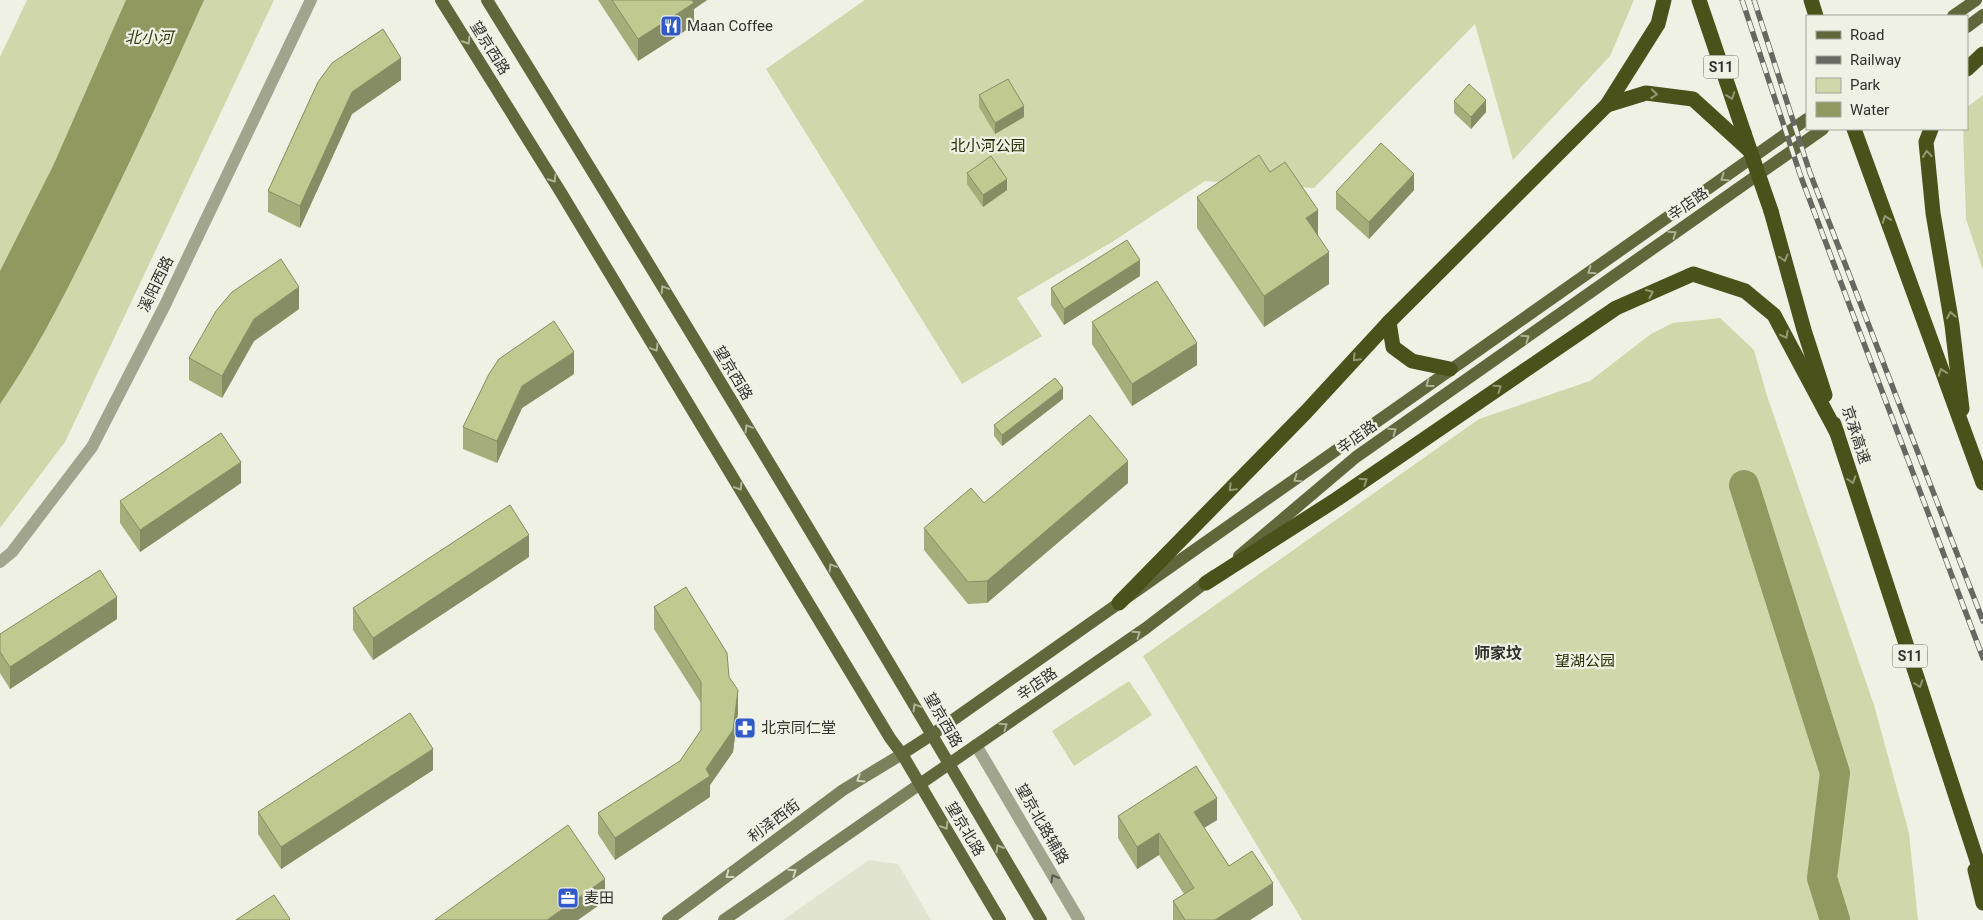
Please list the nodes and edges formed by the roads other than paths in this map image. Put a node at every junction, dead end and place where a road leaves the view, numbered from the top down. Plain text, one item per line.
1 (311, 0) edge
2 (442, 0) edge
3 (487, 0) edge
4 (1664, 0) edge
5 (1698, 0) edge
6 (1811, 0) edge
7 (1976, 0) edge
8 (1816, 15) edge
9 (1954, 15) edge
10 (1983, 15) edge
11 (1968, 26) edge
12 (1983, 54) edge
13 (1968, 68) edge
14 (1607, 105) junction
15 (1806, 120) edge
16 (1822, 130) edge
17 (1854, 130) edge
18 (1931, 130) edge
19 (1750, 151) junction
20 (1389, 322) junction
21 (1450, 369) junction
22 (1837, 433) junction
23 (1964, 433) junction
24 (1983, 483) edge
25 (0, 562) edge
26 (1206, 583) junction
27 (1120, 603) junction
28 (933, 734) junction
29 (976, 745) junction
30 (902, 754) junction
31 (949, 764) junction
32 (920, 784) junction
33 (1966, 829) junction
34 (1983, 879) edge
35 (1983, 904) edge
36 (668, 920) edge
37 (724, 920) edge
38 (1000, 920) edge
39 (1041, 920) edge
40 (1079, 920) edge

1 - 25 street, 溪阳西路
2 -> 30 main road, 望京西路
28 -> 3 main road, 望京西路
4 - 14 highway
5 -> 19 highway, 京承高速 / S11, bridge
6 - 8 highway
7 - 9 main road
10 - 11 main road
12 - 13 highway
14 -> 19 highway
14 - 20 highway
15 -> 21 main road, 辛店路
26 -> 16 main road, 辛店路
23 -> 17 highway
23 -> 18 highway
19 -> 22 highway, 京承高速 / S11, bridge
20 - 21 highway
20 -> 27 highway
21 -> 27 main road, 辛店路
26 -> 22 highway
22 -> 33 highway, 京承高速 / S11
23 - 24 highway
29 -> 26 main road, 辛店路
27 - 28 main road, 辛店路
28 - 30 main road, 辛店路
28 - 31 main road, 望京西路
29 - 31 main road, 辛店路
40 -> 29 street, 望京北路辅路
30 - 32 main road, 望京北路
30 -> 36 street, 利泽西街
31 - 32 main road, 辛店路
39 -> 31 main road, 望京北路
37 -> 32 street
32 -> 38 main road, 望京北路
33 - 34 highway, 京承高速 / S11
33 - 35 highway

